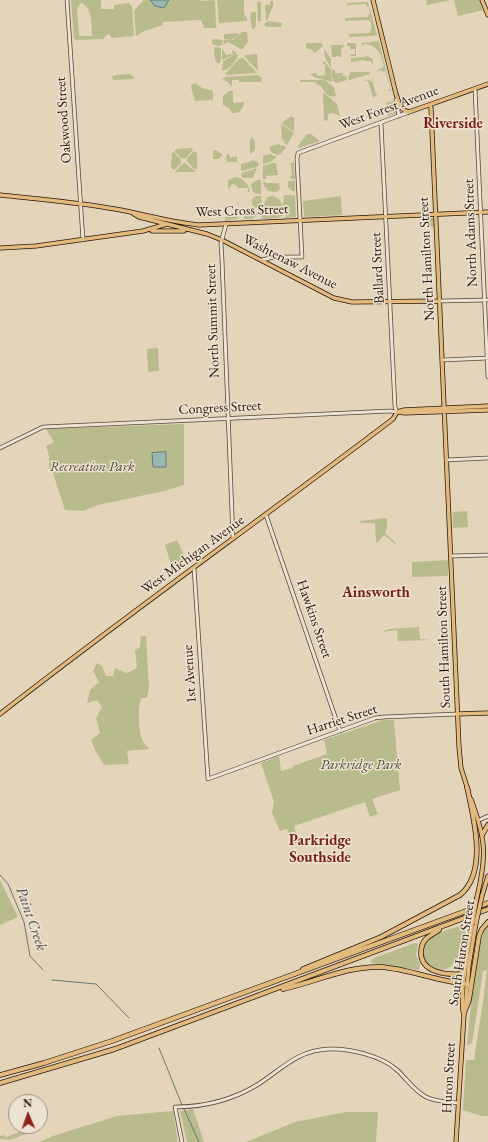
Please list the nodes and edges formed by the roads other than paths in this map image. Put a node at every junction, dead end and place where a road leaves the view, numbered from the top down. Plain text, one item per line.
1 (68, 0) edge
2 (373, 0) edge
3 (482, 0) edge
4 (488, 15) edge
5 (488, 84) edge
6 (475, 89) junction
7 (396, 94) junction
8 (430, 105) junction
9 (409, 112) junction
10 (399, 116) junction
11 (381, 123) junction
12 (0, 195) edge
13 (81, 205) junction
14 (481, 212) junction
15 (488, 212) edge
16 (134, 213) junction
17 (436, 214) junction
18 (386, 217) junction
19 (152, 221) junction
20 (172, 221) junction
21 (300, 221) junction
22 (166, 224) junction
23 (226, 224) junction
24 (149, 231) junction
25 (199, 233) junction
26 (83, 240) junction
27 (222, 240) junction
28 (0, 248) edge
29 (262, 260) junction
30 (486, 300) edge
31 (390, 301) junction
32 (440, 301) junction
33 (488, 358) edge
34 (442, 360) junction
35 (488, 377) edge
36 (488, 406) edge
37 (444, 410) junction
38 (488, 410) edge
39 (397, 412) junction
40 (228, 418) junction
41 (0, 448) edge
42 (488, 458) edge
43 (446, 460) junction
44 (266, 515) junction
45 (233, 539) junction
46 (488, 555) edge
47 (451, 556) junction
48 (194, 568) junction
49 (488, 713) edge
50 (0, 714) edge
51 (457, 714) junction
52 (340, 731) junction
53 (208, 779) joint
54 (467, 787) junction
55 (488, 816) edge
56 (478, 820) junction
57 (488, 826) edge
58 (482, 835) junction
59 (488, 877) edge
60 (482, 878) joint
61 (488, 902) edge
62 (488, 909) edge
63 (488, 922) edge
64 (474, 924) junction
65 (447, 925) junction
66 (467, 957) junction
67 (292, 975) junction
68 (466, 984) junction
69 (267, 993) junction
70 (466, 1008) junction
71 (464, 1015) junction
72 (0, 1075) edge
73 (0, 1084) edge
74 (458, 1103) junction
75 (182, 1142) edge
76 (456, 1142) edge

1 - 13 street, Oakwood Street
2 - 7 main road
3 - 4 main road
5 - 6 main road, West Forest Avenue
6 - 8 main road, West Forest Avenue
6 - 14 street, North Adams Street
7 - 9 main road
7 - 10 street
8 - 9 main road, West Forest Avenue
8 - 17 main road, North Hamilton Street
9 - 10 street, West Forest Avenue
10 - 11 street, West Forest Avenue
11 - 18 street, Ballard Street
11 - 21 street, West Forest Avenue
12 - 13 main road, Washtenaw Avenue
13 - 16 main road, Washtenaw Avenue
13 - 26 street, Oakwood Street
14 - 15 main road, West Cross Street
14 - 17 main road, West Cross Street
14 - 30 street, North Adams Street
16 - 19 main road, Washtenaw Avenue
16 - 20 main road, Washtenaw Avenue
17 - 18 main road, West Cross Street
17 - 32 main road, North Hamilton Street
18 - 21 main road, West Cross Street
18 - 31 street, Ballard Street
19 - 22 main road, Washtenaw Avenue
19 - 24 main road
20 - 22 main road
20 - 23 main road, West Cross Street
21 - 23 main road, West Cross Street
21 - 29 street
22 - 24 main road
22 - 25 main road, Washtenaw Avenue
23 - 27 street, North Summit Street
24 - 25 main road
24 - 26 main road
25 - 27 main road, Washtenaw Avenue
26 - 28 main road
27 - 29 main road, Washtenaw Avenue
27 - 40 street, North Summit Street
29 - 31 main road, Washtenaw Avenue
30 - 32 street, Washtenaw Avenue
30 - 33 street, North Adams Street
31 - 32 main road, Washtenaw Avenue
31 - 39 street, Ballard Street
32 - 34 main road, North Hamilton Street
33 - 34 street
33 - 35 street, North Adams Street
34 - 37 main road, North Hamilton Street
36 - 37 main road
37 - 38 main road
37 - 39 main road
37 - 43 main road, South Hamilton Street
39 - 40 street, Congress Street
39 - 44 main road, West Michigan Avenue
40 - 41 street, Congress Street
40 - 45 street, North Summit Street
42 - 43 street
43 - 47 main road, South Hamilton Street
44 - 45 main road, West Michigan Avenue
44 - 52 street, Hawkins Street
45 - 48 main road, West Michigan Avenue
46 - 47 street
47 - 51 main road, South Hamilton Street
48 - 50 main road, West Michigan Avenue
48 - 53 street, 1st Avenue
49 - 51 main road, Harriet Street
51 - 52 street, Harriet Street
51 - 54 main road, South Hamilton Street
52 - 53 street, Harriet Street
54 - 56 main road, South Hamilton Street
54 - 67 highway
55 - 56 street
56 - 58 main road, South Hamilton Street
57 - 58 highway
58 - 60 main road, South Hamilton Street
59 - 64 main road, South Huron Street, bridge
60 - 64 main road, South Huron Street, bridge
61 - 67 highway
62 - 65 highway
63 - 70 highway
64 - 66 main road, South Huron Street
64 - 68 main road, South Huron Street
65 - 66 highway
65 - 69 highway
66 - 68 main road, South Huron Street
67 - 72 highway
68 - 69 highway
68 - 70 main road, South Huron Street
68 - 71 main road, South Huron Street
69 - 73 highway
70 - 71 main road, South Huron Street
71 - 74 main road, Huron Street
74 - 75 street
74 - 76 main road, Huron Street

